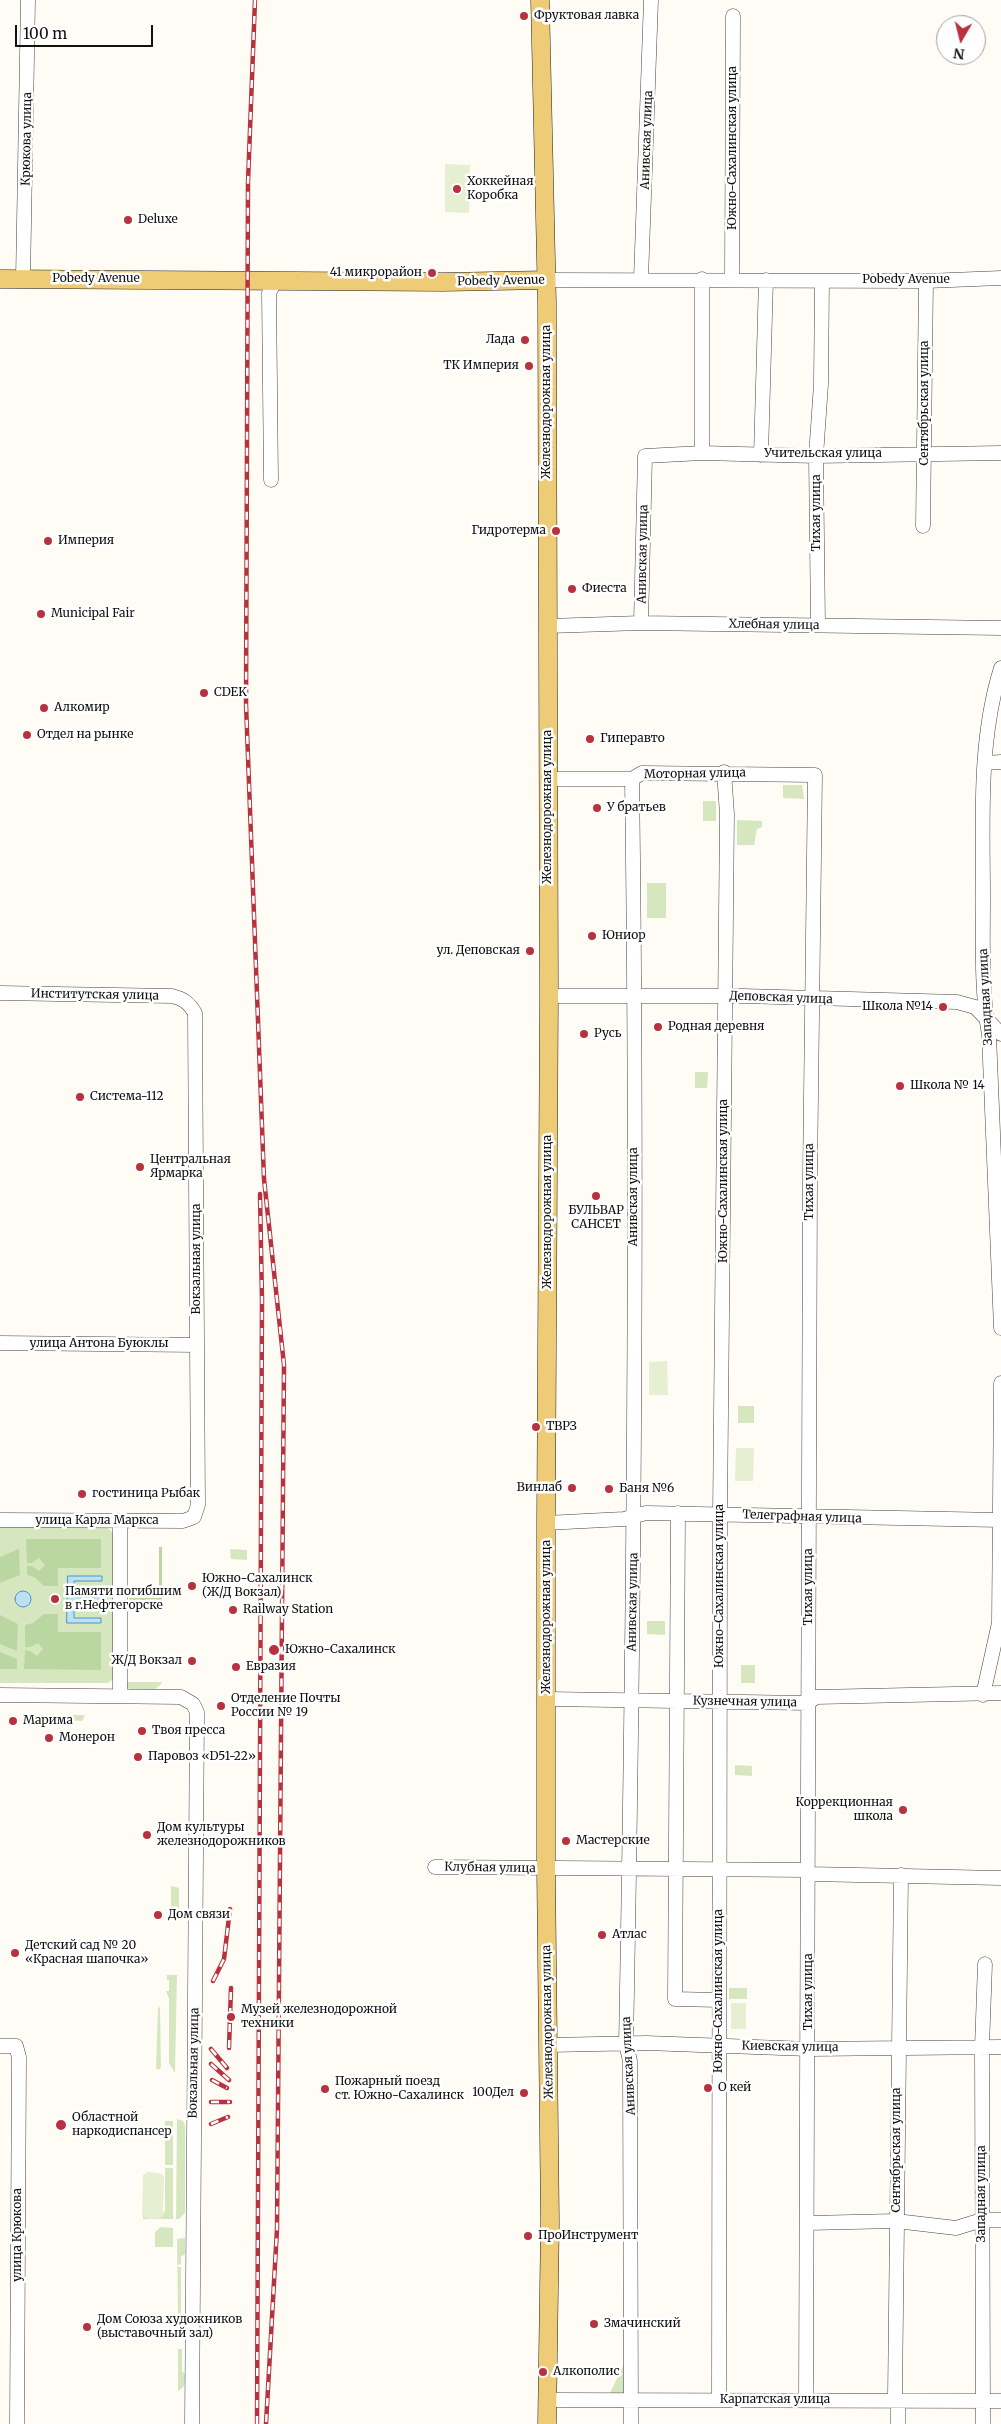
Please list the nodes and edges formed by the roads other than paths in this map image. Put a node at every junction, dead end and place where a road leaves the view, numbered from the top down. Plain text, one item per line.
1 (28, 0) edge
2 (540, 0) edge
3 (652, 0) edge
4 (733, 16) dead end
5 (1001, 278) edge
6 (0, 279) edge
7 (24, 279) junction
8 (641, 279) junction
9 (702, 279) junction
10 (732, 279) junction
11 (276, 280) junction
12 (546, 280) junction
13 (766, 280) junction
14 (926, 280) junction
15 (822, 281) junction
16 (925, 453) junction
17 (1001, 453) edge
18 (702, 454) junction
19 (760, 455) junction
20 (645, 456) joint
21 (816, 456) junction
22 (271, 480) dead end
23 (923, 526) dead end
24 (641, 623) junction
25 (818, 625) junction
26 (548, 626) junction
27 (1001, 628) edge
28 (1000, 675) edge
29 (1001, 762) edge
30 (985, 763) junction
31 (724, 772) junction
32 (815, 774) joint
33 (547, 779) junction
34 (632, 779) junction
35 (0, 993) edge
36 (549, 996) junction
37 (635, 996) junction
38 (724, 996) junction
39 (812, 999) junction
40 (189, 1003) joint
41 (985, 1016) junction
42 (1001, 1034) edge
43 (1001, 1328) edge
44 (0, 1343) edge
45 (198, 1345) junction
46 (1001, 1383) edge
47 (678, 1513) junction
48 (720, 1514) junction
49 (634, 1515) junction
50 (194, 1517) joint
51 (810, 1518) junction
52 (0, 1520) edge
53 (120, 1521) junction
54 (546, 1523) junction
55 (1000, 1528) edge
56 (1001, 1693) edge
57 (0, 1695) edge
58 (983, 1695) junction
59 (120, 1696) junction
60 (548, 1699) junction
61 (632, 1700) junction
62 (677, 1701) junction
63 (720, 1702) junction
64 (808, 1703) junction
65 (435, 1867) dead end
66 (629, 1868) junction
67 (719, 1868) junction
68 (546, 1869) junction
69 (676, 1869) junction
70 (808, 1872) junction
71 (900, 1875) junction
72 (1001, 1878) edge
73 (985, 1964) dead end
74 (719, 2000) junction
75 (626, 2044) junction
76 (549, 2045) junction
77 (720, 2045) junction
78 (0, 2046) edge
79 (982, 2047) junction
80 (1001, 2047) edge
81 (898, 2048) junction
82 (808, 2049) junction
83 (982, 2220) junction
84 (1001, 2220) edge
85 (896, 2221) junction
86 (808, 2222) junction
87 (548, 2400) junction
88 (630, 2400) junction
89 (719, 2400) junction
90 (806, 2400) junction
91 (898, 2401) junction
92 (983, 2401) junction
93 (1001, 2401) edge
94 (16, 2424) edge
95 (192, 2424) edge
96 (547, 2424) edge
97 (631, 2424) edge
98 (898, 2424) edge
99 (983, 2424) edge

1 - 7 street, Крюкова улица
2 - 12 main road, Железнодорожная улица
3 - 8 street, Анивская улица
4 - 10 street, Южно-Сахалинская улица
5 - 14 street, Pobedy Avenue
6 - 7 main road, Pobedy Avenue
7 - 11 main road, Pobedy Avenue
8 - 9 street, Pobedy Avenue
8 - 12 street, Pobedy Avenue
9 - 10 street, Pobedy Avenue
9 - 18 street
10 - 13 street, Pobedy Avenue
11 - 12 main road, Pobedy Avenue
11 - 22 street
12 - 26 main road, Железнодорожная улица
13 - 15 street, Pobedy Avenue
13 - 19 street
14 - 15 street, Pobedy Avenue
14 - 16 street, Сентябрьская улица
15 - 21 street, Тихая улица
16 - 17 street, Учительская улица
16 - 21 street, Учительская улица
16 - 23 street, Сентябрьская улица
18 - 19 street, Учительская улица
18 - 20 street, Учительская улица
19 - 21 street, Учительская улица
20 - 24 street, Анивская улица
21 - 25 street, Тихая улица
24 - 25 street, Хлебная улица
24 - 26 street, Хлебная улица
25 - 27 street, Хлебная улица
26 - 33 main road, Железнодорожная улица
28 - 30 street, Западная улица
29 - 30 street
30 - 41 street, Западная улица
31 - 32 street, Моторная улица
31 - 34 street, Моторная улица
31 - 38 street, Южно-Сахалинская улица
32 - 39 street, Тихая улица
33 - 34 street, Моторная улица
33 - 36 main road, Железнодорожная улица
34 - 37 street, Анивская улица
35 - 40 street, Институтская улица
36 - 37 street, Деповская улица
36 - 54 main road, Железнодорожная улица
37 - 38 street, Деповская улица
37 - 49 street, Анивская улица
38 - 39 street, Деповская улица
38 - 48 street, Южно-Сахалинская улица
39 - 41 street, Деповская улица
39 - 51 street, Тихая улица
40 - 45 street, Вокзальная улица
41 - 42 street, Деповская улица
41 - 43 street, Западная улица
44 - 45 street, улица Антона Буюклы
45 - 50 street, Вокзальная улица
46 - 55 street
47 - 48 street, Телеграфная улица
47 - 49 street, Телеграфная улица
47 - 62 street
48 - 51 street, Телеграфная улица
48 - 63 street, Южно-Сахалинская улица
49 - 54 street, Телеграфная улица
49 - 61 street, Анивская улица
50 - 53 street, улица Карла Маркса
51 - 55 street, Телеграфная улица
51 - 64 street, Тихая улица
52 - 53 street, улица Карла Маркса
53 - 59 street
54 - 60 main road, Железнодорожная улица
55 - 58 street
56 - 58 street, Кузнечная улица
57 - 59 street
58 - 64 street, Кузнечная улица
59 - 95 street, Вокзальная улица
60 - 61 street, Кузнечная улица
60 - 68 main road, Железнодорожная улица
61 - 62 street, Кузнечная улица
61 - 66 street, Анивская улица
62 - 63 street, Кузнечная улица
62 - 69 street
63 - 64 street, Кузнечная улица
63 - 67 street, Южно-Сахалинская улица
64 - 70 street, Тихая улица
65 - 68 street, Клубная улица
66 - 68 street, Клубная улица
66 - 69 street, Клубная улица
66 - 75 street, Анивская улица
67 - 69 street, Клубная улица
67 - 70 street, Клубная улица
67 - 74 street, Южно-Сахалинская улица
68 - 76 main road, Железнодорожная улица
69 - 74 street
70 - 71 street, Клубная улица
70 - 82 street, Тихая улица
71 - 72 street, Клубная улица
71 - 81 street, Сентябрьская улица
73 - 79 street, Западная улица
74 - 77 street, Южно-Сахалинская улица
75 - 76 street, Киевская улица
75 - 77 street, Киевская улица
75 - 88 street, Анивская улица
76 - 87 main road, Железнодорожная улица
77 - 82 street, Киевская улица
77 - 89 street, Южно-Сахалинская улица
78 - 94 street, улица Крюкова
79 - 80 street, Киевская улица
79 - 81 street, Киевская улица
79 - 83 street, Западная улица
81 - 82 street, Киевская улица
81 - 85 street, Сентябрьская улица
82 - 86 street, Тихая улица
83 - 84 street
83 - 85 street
83 - 92 street, Западная улица
85 - 86 street
85 - 91 street, Сентябрьская улица
86 - 90 street, Тихая улица
87 - 88 street, Карпатская улица
87 - 96 main road, Железнодорожная улица
88 - 89 street, Карпатская улица
88 - 97 street, Анивская улица
89 - 90 street, Карпатская улица
90 - 91 street, Карпатская улица
91 - 92 street, Карпатская улица
91 - 98 street, Сентябрьская улица
92 - 93 street, Карпатская улица
92 - 99 street, Западная улица

